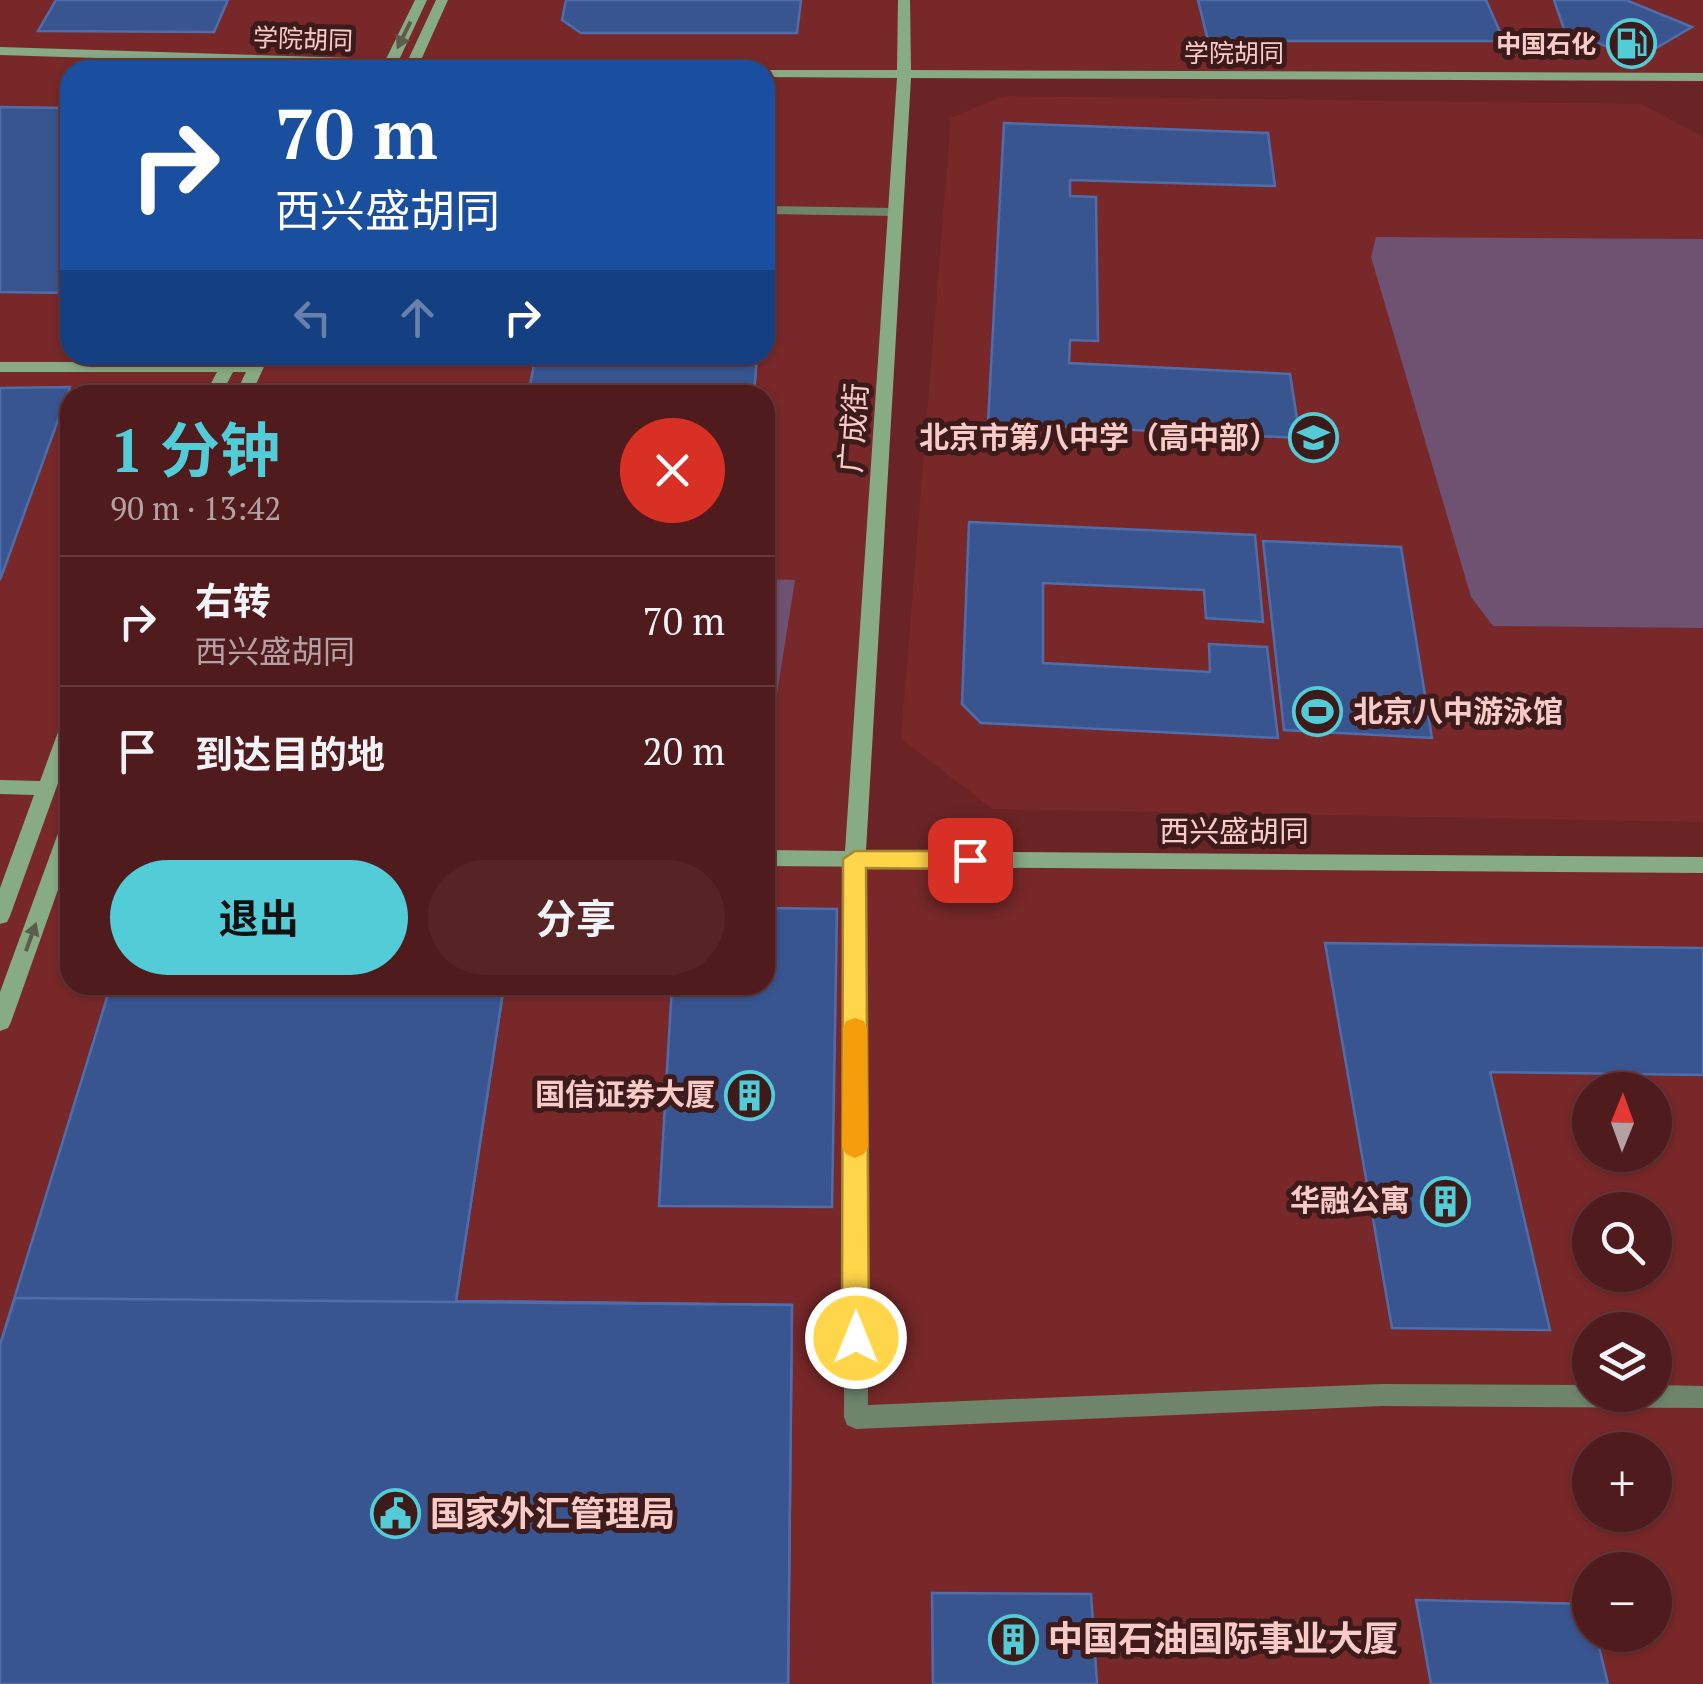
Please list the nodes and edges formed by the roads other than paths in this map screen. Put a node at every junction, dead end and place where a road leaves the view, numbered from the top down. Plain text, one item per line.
1 (421, 0) edge
2 (442, 0) edge
3 (904, 0) edge
4 (0, 51) edge
5 (205, 60) edge
6 (392, 60) edge
7 (414, 60) edge
8 (775, 73) edge
9 (904, 75) junction
10 (1703, 77) edge
11 (775, 210) edge
12 (896, 212) junction
13 (77, 365) edge
14 (0, 367) edge
15 (60, 751) edge
16 (0, 787) edge
17 (46, 788) junction
18 (24, 851) junction
19 (60, 851) edge
20 (775, 858) edge
21 (855, 859) junction
22 (1703, 865) edge
23 (60, 867) edge
24 (0, 916) edge
25 (0, 1022) edge
26 (1703, 1396) edge

1 -> 6 main road
2 - 7 main road
3 - 9 main road, 广成街
4 - 5 main road, 学院胡同
8 - 9 main road, 学院胡同
9 - 10 main road, 学院胡同
9 - 12 main road, 广成街
11 - 12 street
12 - 21 main road, 广成街
13 - 14 main road
15 - 17 main road
16 - 17 main road
17 - 18 main road
18 - 19 main road
18 - 24 main road
20 - 21 main road, 西兴盛胡同
21 - 22 main road, 西兴盛胡同
21 - 26 street
25 -> 23 main road

